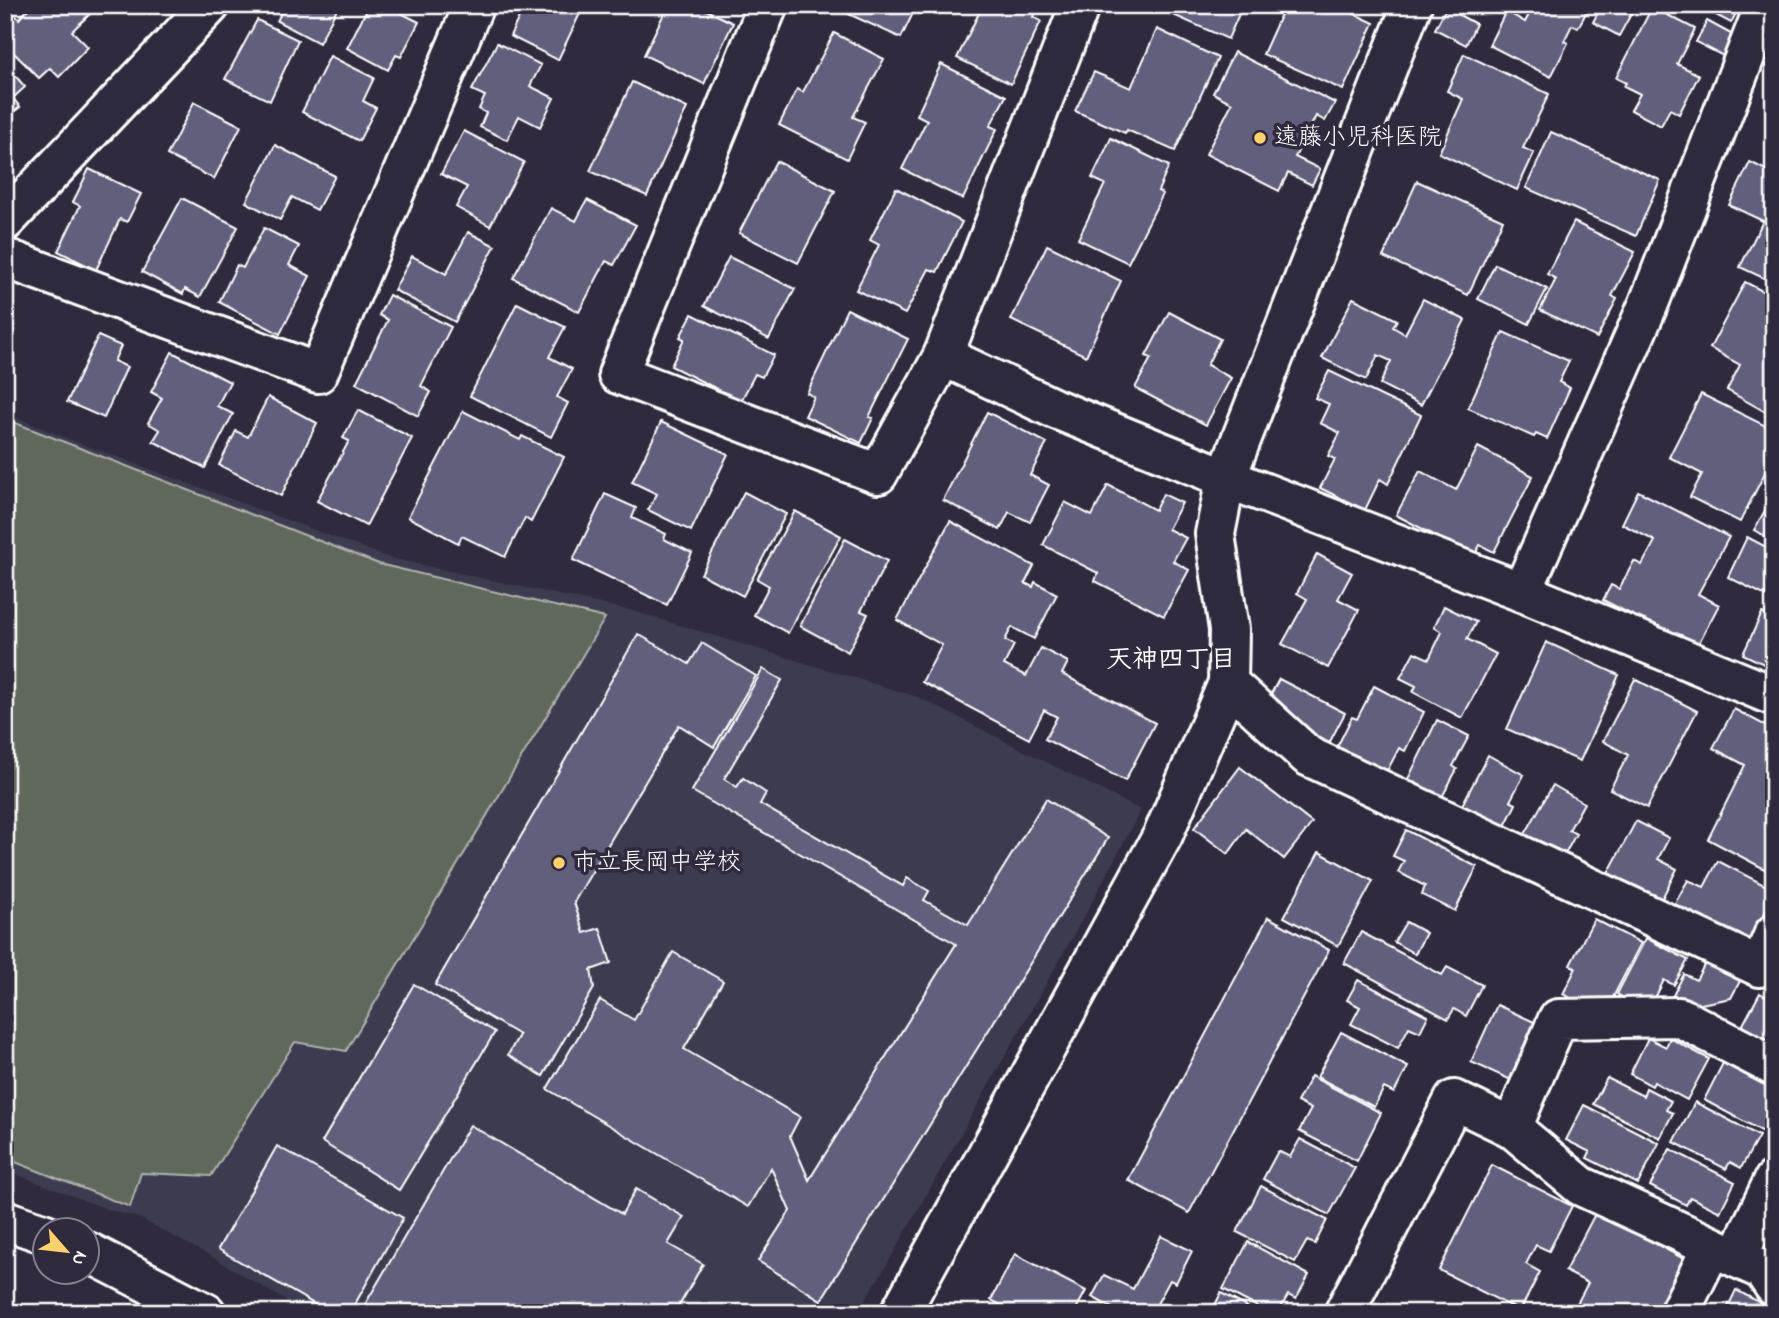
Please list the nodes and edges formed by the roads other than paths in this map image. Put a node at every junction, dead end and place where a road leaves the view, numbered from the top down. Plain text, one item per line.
1 (210, 5) edge
2 (474, 5) edge
3 (768, 5) edge
4 (1080, 5) edge
5 (1412, 5) edge
6 (1765, 5) edge
7 (5, 221) edge
8 (5, 258) edge
9 (943, 356) junction
10 (1226, 478) junction
11 (1521, 592) junction
12 (1228, 683) junction
13 (1774, 696) edge
14 (1774, 934) edge
15 (1774, 1066) edge
16 (1512, 1128) junction
17 (1774, 1181) edge
18 (5, 1220) edge
19 (32, 1229) edge
20 (1724, 1252) junction
21 (102, 1259) edge
22 (1774, 1286) edge
23 (206, 1313) edge
24 (900, 1313) edge
25 (1344, 1313) edge
26 (1679, 1313) edge

1 - 7 street
2 - 8 street
3 - 9 street
4 - 9 street
5 - 10 street
6 - 11 street
9 - 10 street
10 - 11 street
10 - 12 street
11 - 13 street
12 - 14 street
12 - 24 street
15 - 16 street
16 - 20 street
16 - 25 street
17 - 20 street
18 - 19 street
20 - 22 street
20 - 26 street
21 - 23 street

